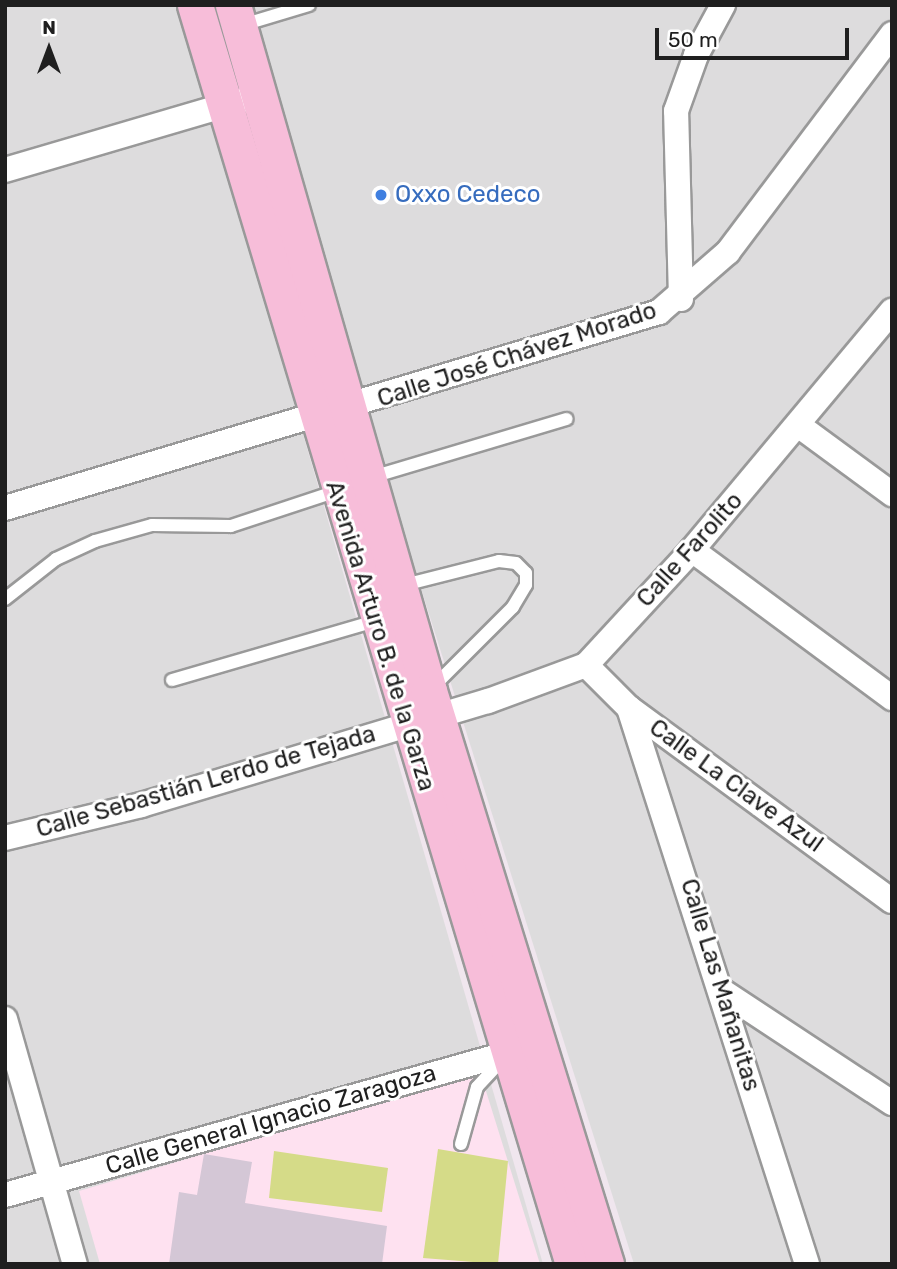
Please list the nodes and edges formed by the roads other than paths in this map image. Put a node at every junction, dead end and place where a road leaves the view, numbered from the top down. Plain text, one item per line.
1 (195, 5) edge
2 (309, 5) edge
3 (723, 5) edge
4 (236, 16) edge
5 (892, 34) edge
6 (258, 96) junction
7 (224, 106) junction
8 (5, 170) edge
9 (681, 299) junction
10 (892, 311) edge
11 (331, 412) junction
12 (567, 419) dead end
13 (798, 425) junction
14 (353, 485) junction
15 (892, 494) edge
16 (5, 508) edge
17 (692, 550) junction
18 (399, 587) junction
19 (5, 599) edge
20 (375, 621) junction
21 (586, 665) junction
22 (172, 680) dead end
23 (892, 698) edge
24 (629, 708) junction
25 (424, 710) junction
26 (5, 838) edge
27 (892, 901) edge
28 (722, 991) junction
29 (5, 1019) edge
30 (522, 1049) junction
31 (892, 1103) edge
32 (461, 1144) dead end
33 (51, 1181) junction
34 (5, 1195) edge
35 (75, 1264) edge
36 (573, 1264) edge
37 (606, 1264) edge
38 (807, 1264) edge

1 - 7 street, Avenida Arturo B. de la Garza
2 - 4 lane
3 - 9 street
4 - 6 street, Avenida Arturo B. de la Garza
5 - 9 street, Calle José Chávez Morado
6 - 7 street
6 - 11 street, Avenida Arturo B. de la Garza
7 - 8 street
7 - 11 street, Avenida Arturo B. de la Garza
9 - 11 street, Calle José Chávez Morado
10 - 13 street, Calle Farolito
11 - 14 street, Avenida Arturo B. de la Garza
11 - 16 street, Calle José Chávez Morado
12 - 14 lane
13 - 15 street
13 - 17 street, Calle Farolito
14 - 18 street, Avenida Arturo B. de la Garza
14 - 19 lane
14 - 20 street, Avenida Arturo B. de la Garza
17 - 21 street, Calle Farolito
17 - 23 street
18 - 25 street, Avenida Arturo B. de la Garza
18 - 25 lane
20 - 22 lane
20 - 25 street, Avenida Arturo B. de la Garza
21 - 24 street, Calle La Clave Azul
21 - 25 street, Calle Farolito
24 - 27 street, Calle La Clave Azul
24 - 28 street, Calle Las Mañanitas
25 - 26 street, Calle Sebastián Lerdo de Tejada
25 - 30 street, Avenida Arturo B. de la Garza
28 - 31 street
28 - 38 street, Calle Las Mañanitas
29 - 33 street
30 - 32 lane
30 - 33 street, Calle General Ignacio Zaragoza
30 - 36 street, Avenida Arturo B. de la Garza
30 - 37 street, Avenida Arturo B. de la Garza
33 - 34 street, Calle General Ignacio Zaragoza
33 - 35 street

